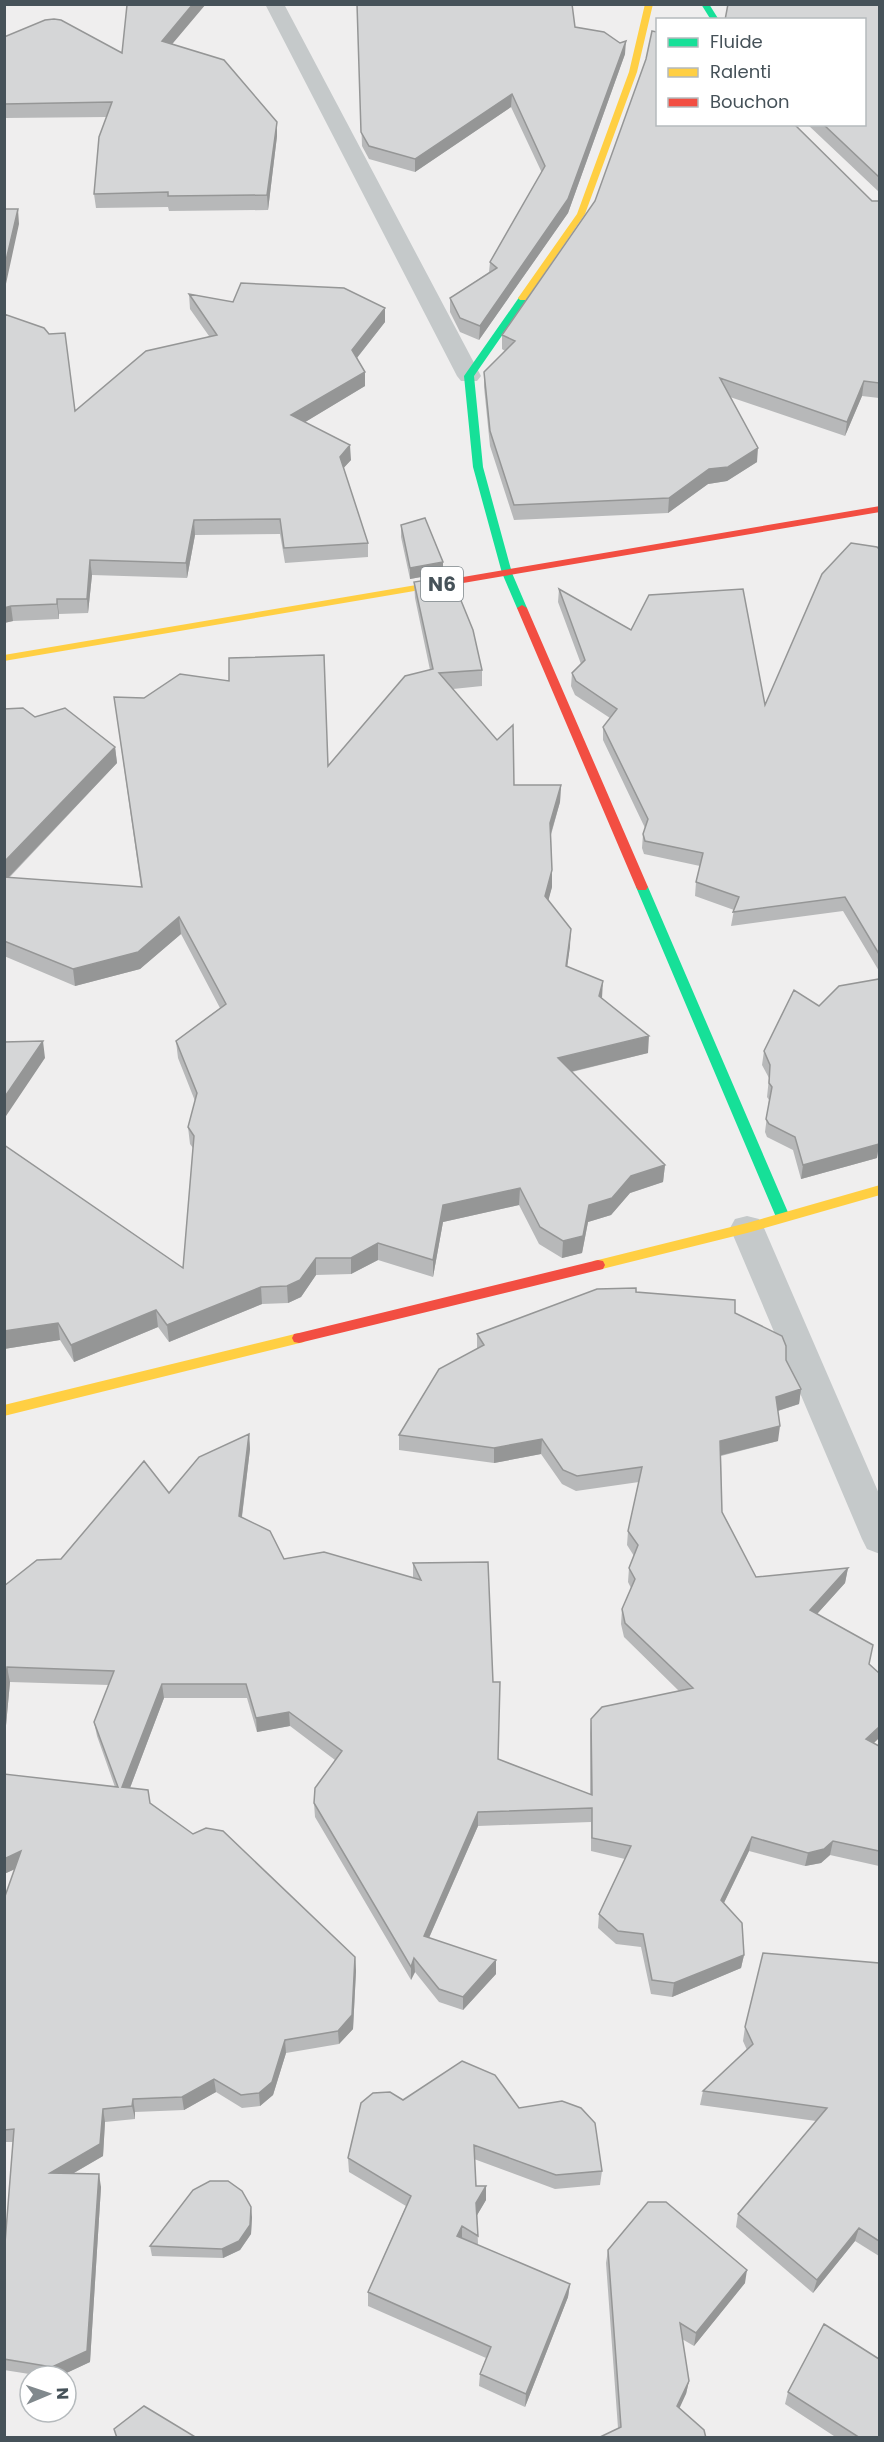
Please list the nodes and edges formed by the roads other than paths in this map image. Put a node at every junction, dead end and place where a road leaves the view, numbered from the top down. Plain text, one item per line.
1 (274, 4) edge
2 (650, 4) edge
3 (705, 4) edge
4 (714, 18) edge
5 (470, 376) junction
6 (879, 509) edge
7 (507, 573) junction
8 (4, 658) edge
9 (879, 1190) edge
10 (783, 1217) junction
11 (747, 1228) junction
12 (4, 1411) edge
13 (879, 1539) edge

1 - 5 street
2 - 5 main road
3 - 4 main road
5 - 7 main road
6 - 7 main road, N6
7 - 8 main road, N6
7 - 10 main road
9 - 10 main road
10 - 11 main road
11 - 12 main road
11 - 13 street

